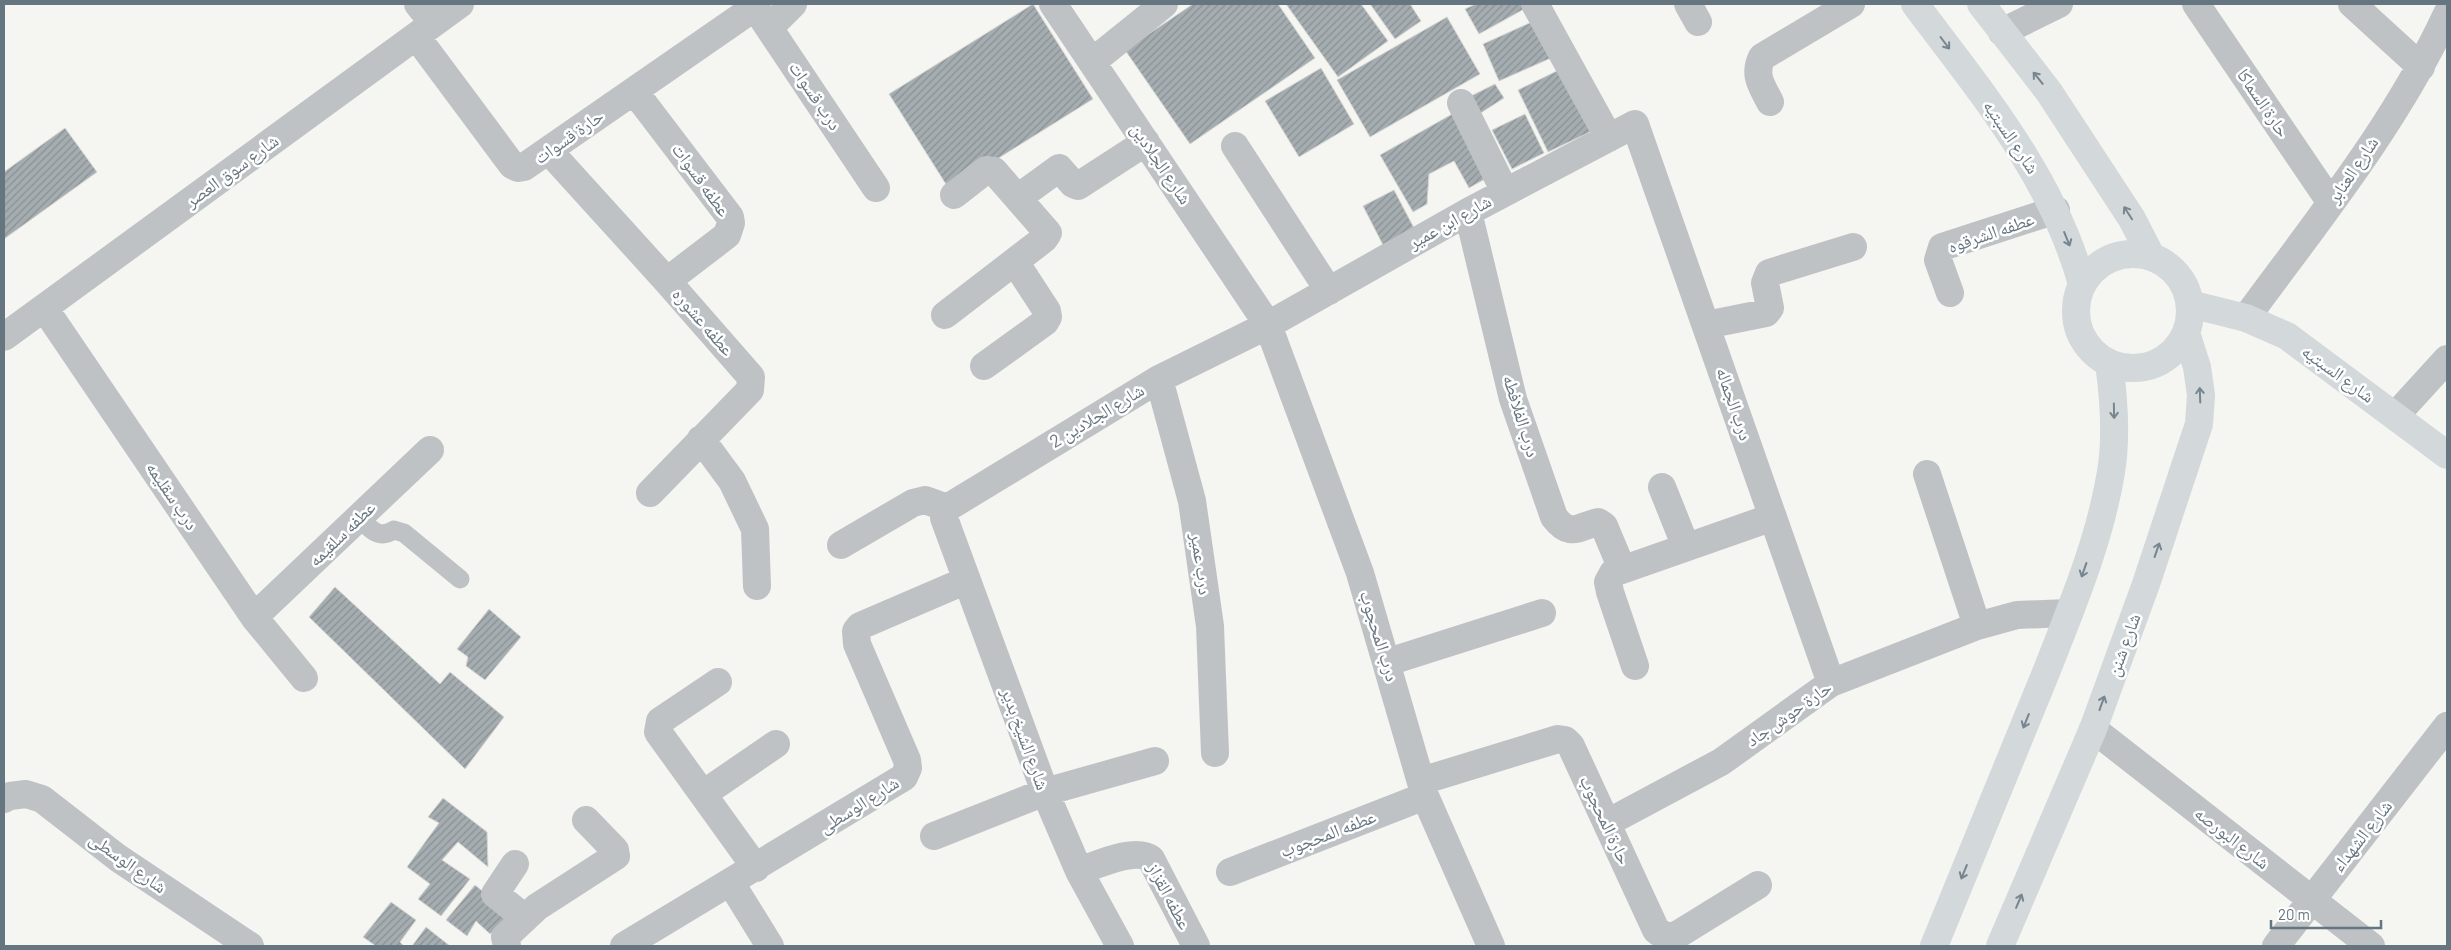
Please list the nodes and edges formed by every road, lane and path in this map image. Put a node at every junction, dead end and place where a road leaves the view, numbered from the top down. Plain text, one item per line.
1 (460, 4) edge
2 (793, 4) edge
3 (1053, 4) edge
4 (1164, 4) edge
5 (1534, 4) edge
6 (1851, 4) edge
7 (1915, 4) edge
8 (1981, 4) edge
9 (2059, 4) edge
10 (2196, 4) edge
11 (2352, 4) edge
12 (759, 13) edge
13 (2447, 14) edge
14 (423, 21) edge
15 (2002, 32) junction
16 (1092, 62) junction
17 (2421, 67) junction
18 (634, 91) junction
19 (1770, 102) dead end
20 (1461, 103) dead end
21 (1635, 124) joint
22 (1609, 138) junction
23 (1146, 142) junction
24 (1235, 146) dead end
25 (548, 151) junction
26 (876, 188) dead end
27 (1505, 192) junction
28 (954, 194) dead end
29 (1018, 198) junction
30 (2331, 202) junction
31 (2056, 210) junction
32 (1468, 212) junction
33 (1853, 247) dead end
34 (2151, 256) junction
35 (1015, 262) junction
36 (667, 281) junction
37 (2082, 284) junction
38 (1329, 291) junction
39 (1950, 293) dead end
40 (2190, 304) junction
41 (45, 309) junction
42 (945, 314) dead end
43 (2246, 318) junction
44 (1268, 325) junction
45 (1706, 325) junction
46 (2186, 333) junction
47 (4, 337) edge
48 (2447, 359) edge
49 (2109, 363) junction
50 (984, 366) dead end
51 (1159, 379) junction
52 (2396, 416) junction
53 (701, 439) junction
54 (430, 450) dead end
55 (2447, 455) edge
56 (1927, 474) dead end
57 (1662, 487) dead end
58 (650, 493) dead end
59 (947, 516) junction
60 (1773, 517) junction
61 (359, 518) junction
62 (841, 545) dead end
63 (1686, 547) junction
64 (1622, 570) junction
65 (460, 579) dead end
66 (967, 580) junction
67 (757, 586) dead end
68 (2069, 613) junction
69 (1542, 614) dead end
70 (254, 617) junction
71 (1977, 626) junction
72 (1388, 662) junction
73 (1635, 666) dead end
74 (304, 678) dead end
75 (718, 682) dead end
76 (1831, 683) junction
77 (2447, 726) edge
78 (2093, 729) junction
79 (776, 744) dead end
80 (1215, 753) dead end
81 (1155, 761) dead end
82 (1423, 788) junction
83 (1045, 792) junction
84 (6, 794) edge
85 (703, 794) junction
86 (586, 820) dead end
87 (1607, 823) junction
88 (934, 836) dead end
89 (515, 864) dead end
90 (756, 868) junction
91 (1079, 871) junction
92 (1230, 872) dead end
93 (731, 883) junction
94 (1758, 885) dead end
95 (2312, 901) junction
96 (525, 918) junction
97 (250, 946) edge
98 (507, 946) edge
99 (624, 946) edge
100 (770, 946) edge
101 (1120, 946) edge
102 (1196, 946) edge
103 (1491, 946) edge
104 (1934, 946) edge
105 (2000, 946) edge
106 (2276, 946) edge
107 (2372, 946) edge

1 - 14 street, شارع سوق العصر
2 - 12 street, حارة قسوات
3 - 16 street, شارع الجلادين
4 - 16 street
5 - 22 street
6 - 19 street
7 -> 31 main road, شارع السبتيه
8 - 15 main road
9 - 15 street
10 - 30 street, حارة السماكا
11 - 17 street
12 - 18 street, حارة قسوات
12 - 26 street, درب قسوات
13 - 17 street, شارع العنابر
14 - 25 street, حارة قسوات
14 - 41 street, شارع سوق العصر
34 -> 15 main road
16 - 23 street, شارع الجلادين
17 - 30 street, شارع العنابر
18 - 25 street, حارة قسوات
18 - 36 street, عطفه قسوات
20 - 27 street
21 - 22 street, شارع ابن عمير
21 - 45 street, درب الجماله
22 - 27 street, شارع ابن عمير
23 - 29 street
23 - 44 street, شارع الجلادين
24 - 38 street
25 - 36 street, عطفه عشوره
27 - 32 street, شارع ابن عمير
28 - 29 street
29 - 35 street
30 - 43 street, شارع العنابر
31 -> 37 main road, شارع السبتيه
31 - 39 street, عطفه الشرقوه
32 - 38 street, شارع ابن عمير
32 - 64 street, درب الفلافطه
33 - 45 street
34 - 37 main road
34 - 40 main road
35 - 42 street
35 - 50 street
36 - 53 street, عطفه عشوره
37 - 49 main road
38 - 44 street, شارع ابن عمير
40 - 43 main road, شارع السبتيه
40 - 46 main road
41 - 47 street, شارع سوق العصر
41 - 70 street, درب سقليمه
43 - 52 main road, شارع السبتيه
44 - 51 street, شارع الجلادين 2
44 - 72 street, درب المحجوب
45 - 60 street, درب الجماله
46 - 49 main road
78 -> 46 main road, شارع شنن
48 - 52 street
49 -> 68 main road
51 - 59 street, شارع الجلادين 2
51 - 80 street, درب عمير
52 - 55 main road, شارع السبتيه
53 - 58 street, عطفه عشوره
53 - 67 street
54 - 61 street, عطفه سلقيمه
56 - 71 street
57 - 63 street
59 - 62 street
59 - 66 street, شارع الشيخ بدير
60 - 63 street
60 - 76 street, درب الجماله
61 - 65 lane
61 - 70 street, عطفه سلقيمه
63 - 64 street
64 - 73 street
66 - 83 street, شارع الشيخ بدير
66 - 90 street, شارع الوسطى
68 - 71 street, حارة حوش جاد
68 -> 104 main road
69 - 72 street
70 - 74 street, درب سقليمه
71 - 76 street, حارة حوش جاد
72 - 82 street, درب المحجوب
75 - 85 street
76 - 87 street, حارة حوش جاد
77 - 95 street, شارع الشهداء
78 - 95 street, شارع البورصه
105 -> 78 main road, شارع شنن
79 - 85 street
81 - 83 street
82 - 87 street, حارة المحجوب
82 - 92 street, عطفه المحجوب
82 - 103 street, درب المحجوب
83 - 88 street
83 - 91 street, شارع الشيخ بدير
84 - 97 street, شارع الوسطى
85 - 90 street
86 - 96 street
87 - 94 street, حارة المحجوب
89 - 96 street
90 - 93 street, شارع الوسطى
91 - 101 street, شارع الشيخ بدير
91 - 102 street, عطفه القزاز
93 - 99 street, شارع الوسطى
93 - 100 street
95 - 106 street, شارع الشهداء
95 - 107 street, شارع البورصه
96 - 98 street

